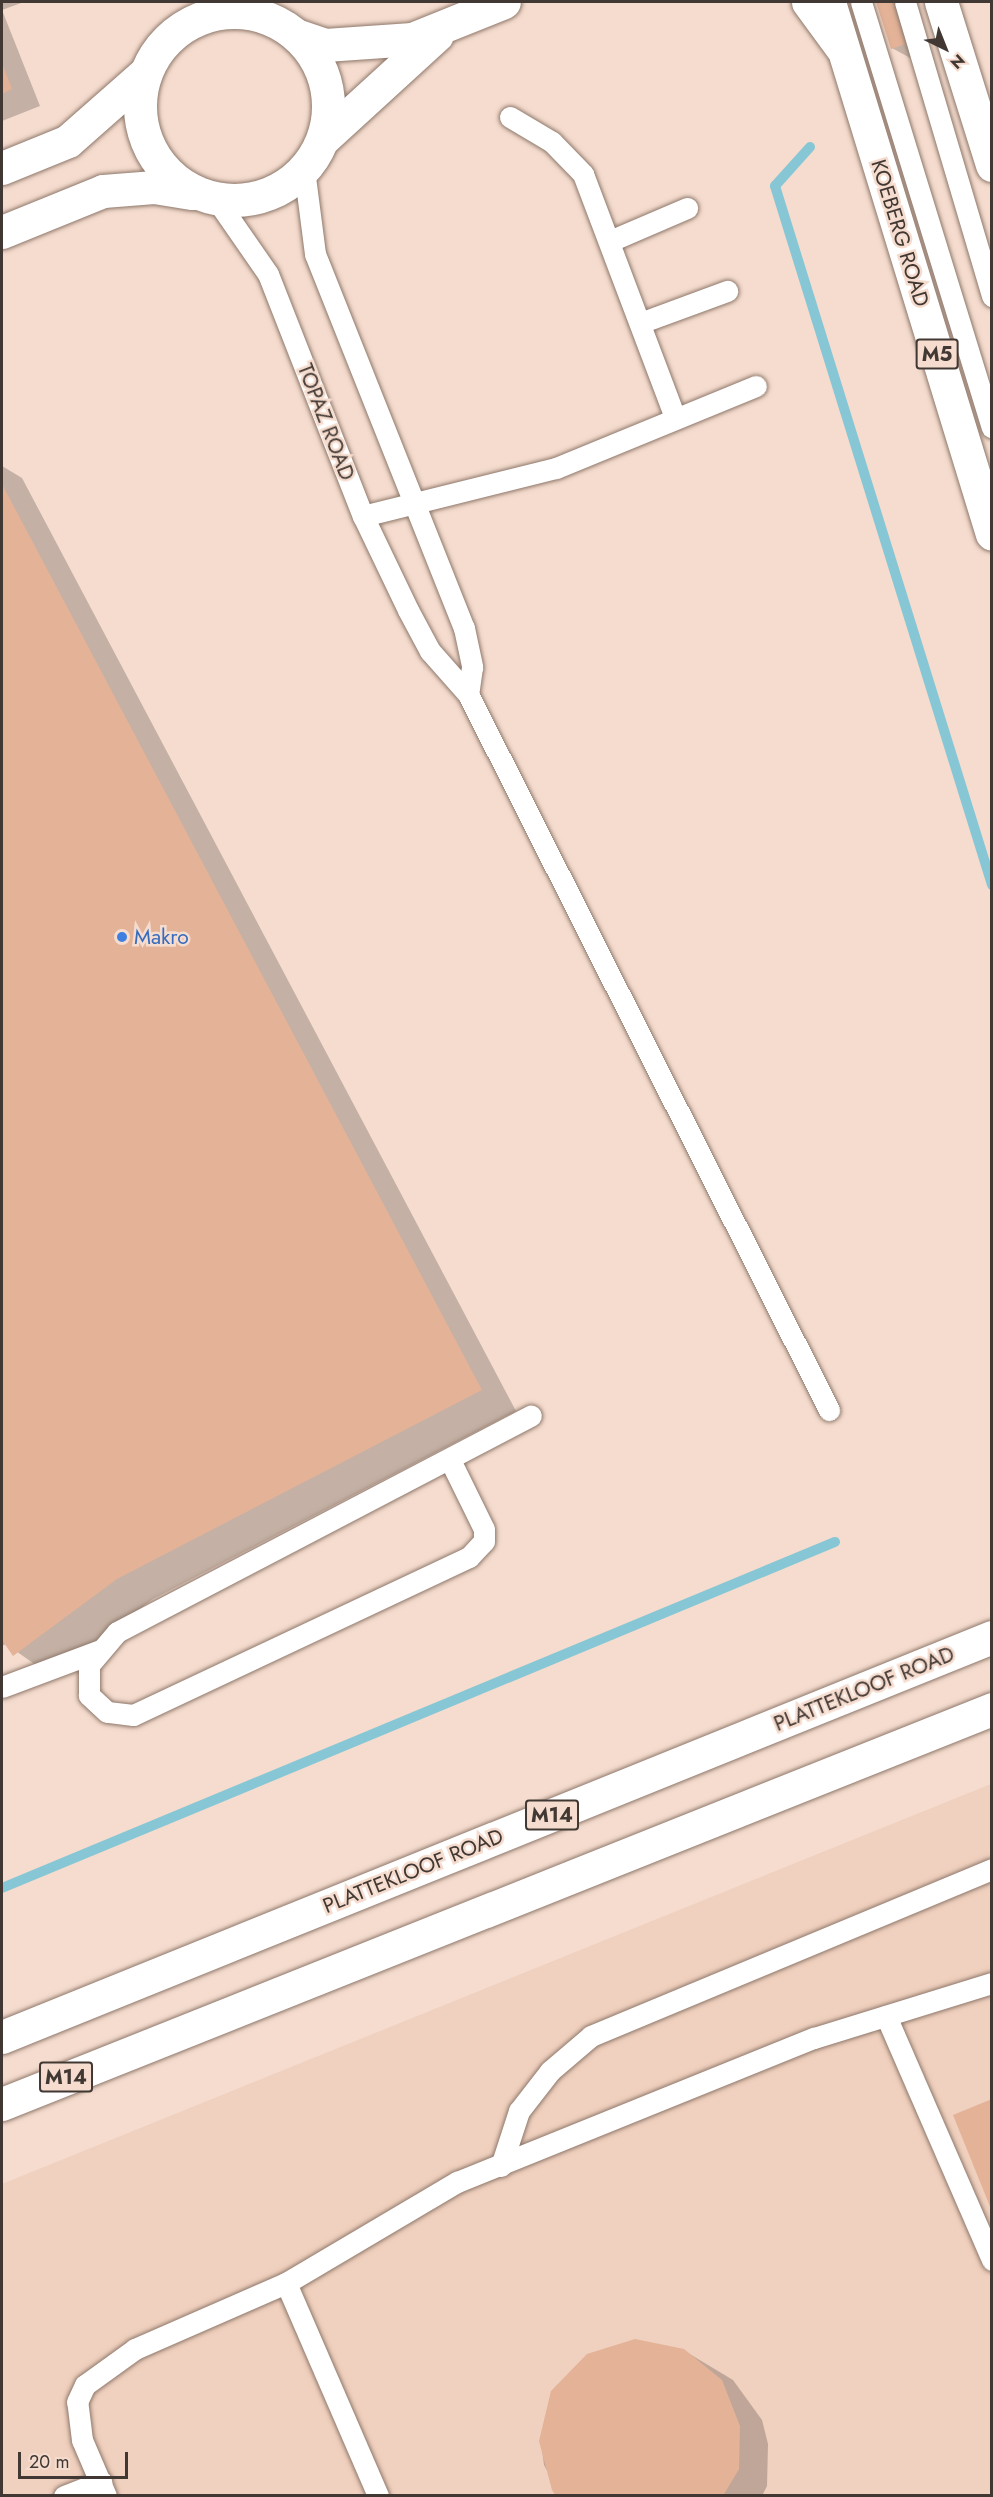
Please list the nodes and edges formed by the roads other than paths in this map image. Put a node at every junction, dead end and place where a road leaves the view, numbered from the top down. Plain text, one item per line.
1 (504, 2) edge
2 (808, 2) edge
3 (829, 2) edge
4 (861, 2) edge
5 (905, 2) edge
6 (941, 2) edge
7 (452, 26) junction
8 (299, 36) junction
9 (844, 51) junction
10 (145, 73) junction
11 (510, 117) dead end
12 (323, 139) junction
13 (992, 165) edge
14 (2, 168) edge
15 (304, 169) junction
16 (208, 197) junction
17 (687, 208) dead end
18 (2, 232) edge
19 (610, 241) junction
20 (727, 291) dead end
21 (992, 296) edge
22 (640, 323) junction
23 (756, 386) dead end
24 (675, 418) junction
25 (992, 427) edge
26 (417, 501) junction
27 (363, 516) junction
28 (992, 534) edge
29 (468, 694) junction
30 (829, 1410) dead end
31 (531, 1416) dead end
32 (450, 1460) junction
33 (992, 1637) edge
34 (98, 1651) junction
35 (2, 1687) edge
36 (992, 1709) edge
37 (992, 1869) edge
38 (992, 1983) edge
39 (886, 2016) junction
40 (2, 2037) edge
41 (2, 2104) edge
42 (501, 2166) junction
43 (992, 2260) edge
44 (286, 2283) junction
45 (104, 2489) edge
46 (64, 2496) edge
47 (378, 2496) edge

1 - 7 main road
2 - 9 main road
3 - 9 main road, KOEBERG ROAD / M5
4 - 25 lane
5 - 21 lane
6 - 13 main road
7 - 8 main road
7 - 12 main road
8 - 10 main road
8 - 12 main road
9 - 28 main road, KOEBERG ROAD / M5
10 - 14 main road
10 - 16 main road
11 - 19 lane
12 - 15 main road
15 - 16 main road
15 - 26 lane
16 - 18 main road
16 - 27 lane, TOPAZ ROAD
17 - 19 lane
19 - 22 lane
20 - 22 lane
22 - 24 lane
23 - 24 lane
24 - 26 lane
26 - 27 lane
26 - 29 lane
27 - 29 lane, TOPAZ ROAD
29 - 30 lane, TOPAZ ROAD
31 - 32 lane
32 - 34 lane
32 - 34 lane
33 - 40 main road, PLATTEKLOOF ROAD / M14
34 - 35 lane
36 - 41 main road, M14
37 - 42 lane
38 - 39 lane
39 - 42 lane
39 - 43 lane
42 - 44 lane
44 - 45 lane
44 - 47 lane
45 - 46 lane

